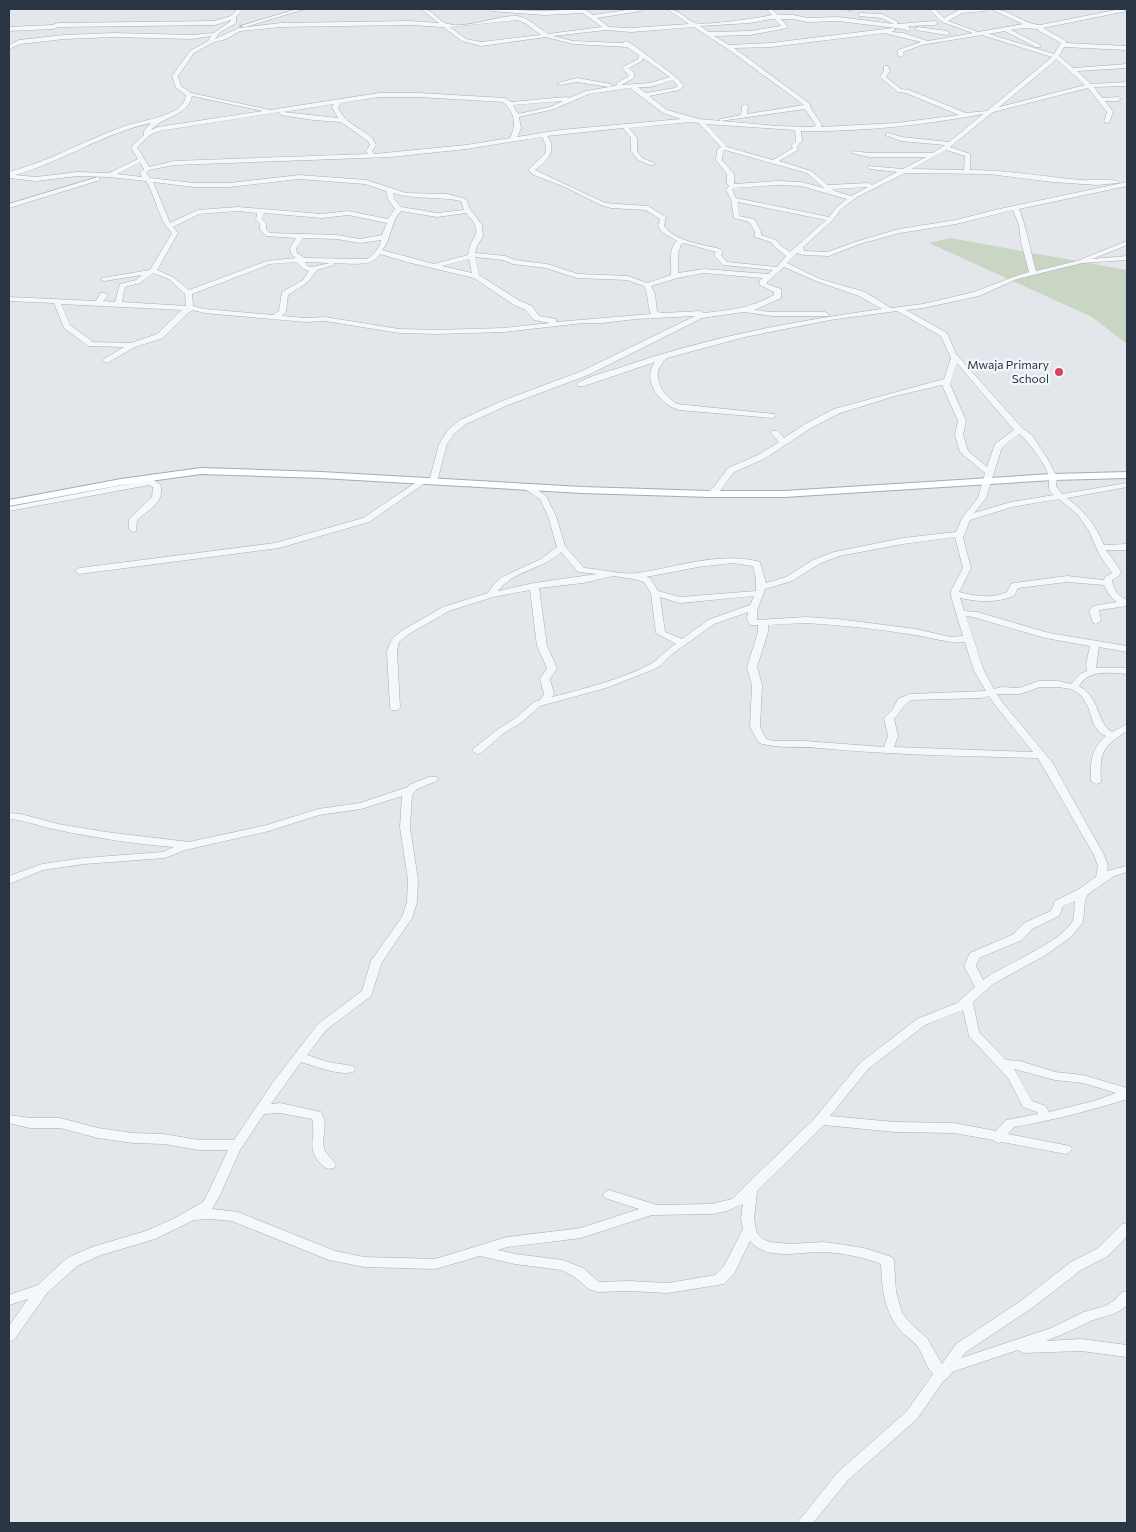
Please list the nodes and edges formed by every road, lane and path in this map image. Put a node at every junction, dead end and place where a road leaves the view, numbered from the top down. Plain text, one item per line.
1 (240, 9) edge
2 (302, 9) edge
3 (424, 9) edge
4 (437, 9) edge
5 (491, 9) edge
6 (641, 9) edge
7 (670, 9) edge
8 (769, 9) edge
9 (848, 9) edge
10 (852, 9) edge
11 (858, 9) edge
12 (932, 9) edge
13 (966, 9) edge
14 (985, 9) edge
15 (994, 9) edge
16 (1127, 9) edge
17 (517, 10) edge
18 (583, 10) edge
19 (431, 12) junction
20 (526, 12) junction
21 (861, 15) junction
22 (777, 16) junction
23 (592, 17) junction
24 (516, 18) junction
25 (235, 19) junction
26 (848, 21) junction
27 (944, 21) junction
28 (865, 22) junction
29 (935, 23) dead end
30 (248, 24) junction
31 (918, 24) junction
32 (446, 25) junction
33 (1030, 25) junction
34 (269, 26) junction
35 (694, 26) junction
36 (905, 26) junction
37 (1040, 27) junction
38 (606, 28) junction
39 (1008, 28) junction
40 (9, 29) edge
41 (628, 31) junction
42 (877, 32) junction
43 (947, 32) dead end
44 (982, 33) junction
45 (614, 34) junction
46 (710, 34) junction
47 (215, 35) junction
48 (797, 35) dead end
49 (548, 36) junction
50 (818, 39) junction
51 (210, 42) junction
52 (928, 43) junction
53 (630, 45) junction
54 (1063, 45) junction
55 (9, 47) edge
56 (728, 47) junction
57 (1127, 48) edge
58 (642, 54) junction
59 (901, 55) dead end
60 (1052, 55) junction
61 (634, 62) junction
62 (617, 65) dead end
63 (1120, 66) junction
64 (1127, 66) edge
65 (886, 67) dead end
66 (1072, 70) junction
67 (674, 78) junction
68 (560, 83) dead end
69 (1127, 84) edge
70 (615, 86) junction
71 (631, 86) junction
72 (1090, 86) junction
73 (189, 94) junction
74 (645, 95) junction
75 (573, 98) junction
76 (1118, 99) dead end
77 (1100, 100) junction
78 (338, 102) junction
79 (510, 104) junction
80 (745, 106) dead end
81 (807, 107) junction
82 (989, 111) junction
83 (273, 112) junction
84 (966, 115) junction
85 (517, 116) junction
86 (744, 116) junction
87 (163, 118) junction
88 (342, 120) junction
89 (692, 120) junction
90 (700, 121) junction
91 (711, 122) junction
92 (1107, 122) dead end
93 (624, 127) junction
94 (816, 129) junction
95 (149, 132) junction
96 (799, 132) junction
97 (842, 133) dead end
98 (542, 134) junction
99 (888, 135) dead end
100 (514, 139) junction
101 (927, 141) junction
102 (951, 144) junction
103 (725, 148) junction
104 (945, 148) junction
105 (854, 152) dead end
106 (916, 154) junction
107 (372, 155) junction
108 (935, 155) junction
109 (140, 160) junction
110 (776, 161) junction
111 (652, 164) dead end
112 (870, 167) dead end
113 (147, 169) junction
114 (904, 171) junction
115 (967, 171) junction
116 (9, 175) edge
117 (108, 175) junction
118 (148, 178) junction
119 (1127, 183) edge
120 (875, 185) junction
121 (732, 186) junction
122 (830, 189) junction
123 (389, 190) junction
124 (852, 198) junction
125 (734, 199) junction
126 (9, 206) edge
127 (1015, 208) junction
128 (399, 209) junction
129 (261, 211) junction
130 (468, 211) junction
131 (831, 219) junction
132 (391, 222) junction
133 (172, 225) dead end
134 (301, 236) junction
135 (385, 237) junction
136 (685, 241) junction
137 (1127, 242) edge
138 (800, 247) junction
139 (378, 251) junction
140 (470, 256) junction
141 (791, 256) junction
142 (1127, 258) edge
143 (302, 260) junction
144 (343, 261) junction
145 (1080, 262) junction
146 (436, 266) junction
147 (781, 267) junction
148 (313, 270) junction
149 (151, 272) junction
150 (1033, 273) junction
151 (476, 276) junction
152 (768, 276) junction
153 (674, 277) junction
154 (104, 279) dead end
155 (647, 285) junction
156 (188, 293) junction
157 (104, 295) dead end
158 (9, 300) edge
159 (57, 303) junction
160 (98, 304) junction
161 (118, 305) junction
162 (193, 308) junction
163 (745, 310) junction
164 (894, 310) junction
165 (719, 313) junction
166 (849, 314) junction
167 (668, 316) junction
168 (275, 317) junction
169 (569, 322) junction
170 (132, 345) junction
171 (665, 356) junction
172 (955, 356) junction
173 (107, 361) dead end
174 (947, 380) junction
175 (581, 384) dead end
176 (772, 416) dead end
177 (1019, 430) junction
178 (775, 433) dead end
179 (784, 442) junction
180 (1127, 475) edge
181 (989, 477) junction
182 (1053, 477) junction
183 (147, 480) junction
184 (428, 482) junction
185 (1127, 485) edge
186 (528, 487) junction
187 (710, 494) junction
188 (1063, 497) junction
189 (9, 503) edge
190 (9, 509) edge
191 (965, 519) junction
192 (133, 529) dead end
193 (960, 534) junction
194 (561, 547) junction
195 (1127, 547) edge
196 (1100, 548) junction
197 (78, 571) dead end
198 (611, 574) junction
199 (635, 576) junction
200 (1108, 583) junction
201 (534, 586) junction
202 (760, 590) junction
203 (655, 592) junction
204 (955, 594) junction
205 (491, 595) junction
206 (1127, 603) edge
207 (753, 607) junction
208 (960, 613) junction
209 (1096, 621) dead end
210 (763, 623) junction
211 (967, 639) junction
212 (1094, 643) junction
213 (682, 644) junction
214 (1127, 649) edge
215 (1127, 671) edge
216 (1092, 672) junction
217 (1074, 687) junction
218 (992, 693) junction
219 (544, 701) junction
220 (395, 708) dead end
221 (1127, 726) edge
222 (1112, 736) junction
223 (888, 749) junction
224 (477, 751) dead end
225 (1040, 755) junction
226 (433, 779) dead end
227 (1096, 781) dead end
228 (409, 790) junction
229 (9, 816) edge
230 (193, 844) junction
231 (1127, 869) edge
232 (9, 880) edge
233 (1096, 882) junction
234 (1083, 892) junction
235 (981, 988) junction
236 (967, 1001) junction
237 (299, 1057) junction
238 (1004, 1064) junction
239 (349, 1069) dead end
240 (1127, 1093) edge
241 (260, 1110) junction
242 (1045, 1117) junction
243 (9, 1119) edge
244 (820, 1120) junction
245 (998, 1138) junction
246 (237, 1145) junction
247 (1066, 1149) dead end
248 (330, 1165) dead end
249 (752, 1188) junction
250 (609, 1195) dead end
251 (658, 1210) junction
252 (193, 1215) junction
253 (750, 1228) junction
254 (1127, 1228) edge
255 (477, 1250) junction
256 (42, 1289) junction
257 (1127, 1296) edge
258 (9, 1300) edge
259 (9, 1336) edge
260 (1012, 1346) junction
261 (1127, 1350) edge
262 (945, 1371) junction
263 (804, 1523) edge

1 - 25 street
2 - 30 street
3 - 19 street
4 - 19 street
5 - 17 street
6 - 23 street
7 - 35 street
8 - 22 street
9 - 10 street
11 - 21 street
12 - 27 street
13 - 14 street
13 - 27 street
15 - 33 street
16 - 37 street
17 - 20 street
18 - 20 street
18 - 23 street
19 - 32 street
20 - 24 street
21 - 28 street
21 - 36 street
22 - 26 street
22 - 35 street
22 - 46 street
23 - 38 street
24 - 32 street
24 - 49 street
25 - 30 street
25 - 40 street
25 - 47 street
26 - 28 street
26 - 42 street
27 - 44 street
28 - 36 street
29 - 31 street
30 - 34 street
30 - 47 street
31 - 36 street
31 - 43 street
32 - 34 street
32 - 49 street
33 - 37 street
33 - 39 street
34 - 51 street
35 - 41 street
35 - 46 street
36 - 42 street
37 - 54 street
38 - 41 street
38 - 45 street
38 - 49 street
39 - 44 street
39 - 60 street
41 - 45 street
42 - 50 street
42 - 52 street
44 - 52 street
44 - 60 street
45 - 53 street
46 - 56 street
47 - 51 street
47 - 55 street
48 - 50 street
49 - 53 street
50 - 56 street
51 - 73 street
52 - 59 street
53 - 58 street
54 - 57 street
54 - 60 street
56 - 81 street
58 - 61 street
58 - 67 street
60 - 66 street
60 - 82 street
61 - 62 street
61 - 70 street
63 - 64 street
63 - 66 street
63 - 69 street
65 - 84 street
66 - 72 street
67 - 71 street
67 - 74 street
68 - 70 street
69 - 72 street
70 - 71 street
70 - 75 street
71 - 74 street
72 - 77 street
72 - 82 street
73 - 83 street
73 - 87 street
74 - 89 street
75 - 79 street
75 - 85 street
76 - 77 street
77 - 92 street
78 - 79 street
78 - 83 street
78 - 88 street
79 - 85 street
80 - 86 street
81 - 86 street
81 - 94 street
82 - 84 street
82 - 102 street
83 - 88 street
83 - 95 street
84 - 94 street
85 - 100 street
86 - 91 street
87 - 95 street
87 - 116 street
88 - 107 street
89 - 90 street
89 - 93 street
90 - 91 street
90 - 103 street
91 - 96 street
93 - 98 street
93 - 111 street
94 - 96 street
95 - 109 street
96 - 97 street
96 - 110 street
98 - 100 street
98 - 136 street
99 - 101 street
100 - 107 street
101 - 102 street
101 - 106 street
102 - 104 street
103 - 110 street
103 - 121 street
104 - 108 street
104 - 115 street
105 - 106 street
106 - 108 street
107 - 113 street
108 - 114 street
109 - 113 street
109 - 117 street
110 - 122 street
112 - 114 street
113 - 118 street
114 - 115 street
114 - 120 street
115 - 119 street
116 - 117 street
117 - 118 street
117 - 126 street
118 - 123 street
118 - 149 street
119 - 127 street
120 - 122 street
120 - 124 street
121 - 122 street
121 - 125 street
122 - 124 street
123 - 128 street
123 - 130 street
124 - 131 street
125 - 131 street
125 - 141 street
127 - 138 street
127 - 150 street
128 - 130 street
128 - 132 street
129 - 132 street
129 - 133 street
129 - 134 street
130 - 140 street
131 - 138 street
132 - 135 street
134 - 135 street
134 - 143 street
135 - 139 street
136 - 147 street
136 - 153 street
137 - 145 street
138 - 141 street
139 - 144 street
139 - 146 street
140 - 146 street
140 - 151 street
140 - 155 street
141 - 147 street
142 - 145 street
143 - 144 street
143 - 148 street
143 - 156 street
144 - 148 street
145 - 150 street
146 - 151 street
147 - 152 street
147 - 164 street
148 - 168 street
149 - 154 street
149 - 156 street
149 - 161 street
150 - 164 street
151 - 169 street
152 - 153 street
152 - 163 street
153 - 155 street
155 - 167 street
156 - 162 street
157 - 160 street
158 - 159 street
159 - 160 street
159 - 170 street
160 - 161 street
161 - 162 street
162 - 168 street
162 - 170 street
163 - 165 street
163 - 166 street
164 - 166 street
164 - 172 street
165 - 167 street
165 - 184 street
166 - 171 street
167 - 169 street
168 - 169 street
170 - 173 street
171 - 175 street
171 - 176 street
172 - 174 street
172 - 177 street
174 - 179 street
174 - 181 street
177 - 181 street
177 - 182 street
178 - 179 street
179 - 187 street
180 - 182 main road
181 - 182 main road
181 - 187 main road
181 - 191 street
182 - 188 street
183 - 184 main road
183 - 189 main road
183 - 190 street
183 - 192 street
184 - 186 main road
184 - 197 street
185 - 188 street
186 - 187 main road
186 - 194 street
188 - 191 street
188 - 196 street
191 - 193 street
193 - 202 street
193 - 204 street
194 - 198 street
194 - 205 street
195 - 196 street
196 - 200 street
198 - 199 street
198 - 201 street
199 - 202 street
199 - 203 street
200 - 204 street
200 - 206 street
201 - 205 street
201 - 219 street
202 - 203 street
202 - 207 street
203 - 213 street
204 - 208 street
205 - 220 street
206 - 209 street
207 - 210 street
207 - 213 street
208 - 211 street
208 - 212 street
210 - 211 street
210 - 223 street
211 - 218 street
212 - 214 street
212 - 216 street
213 - 219 street
215 - 216 street
216 - 217 street
217 - 218 street
217 - 222 street
218 - 223 street
218 - 225 street
219 - 224 street
221 - 222 street
222 - 227 street
223 - 225 street
225 - 233 street
226 - 228 street
228 - 230 street
228 - 237 street
229 - 230 street
230 - 232 street
231 - 233 street
233 - 234 street
234 - 235 street
234 - 235 street
235 - 236 street
236 - 238 street
236 - 244 street
237 - 239 street
237 - 241 street
238 - 240 street
238 - 242 street
240 - 242 street
241 - 246 street
241 - 248 street
242 - 245 street
243 - 246 street
244 - 245 street
244 - 249 street
245 - 247 street
246 - 252 street
249 - 251 street
249 - 253 street
250 - 251 street
251 - 255 street
252 - 255 street
252 - 256 street
253 - 255 street
253 - 262 street
254 - 262 street
256 - 258 street
256 - 259 street
257 - 260 street
260 - 261 street
260 - 262 street
262 - 263 street

